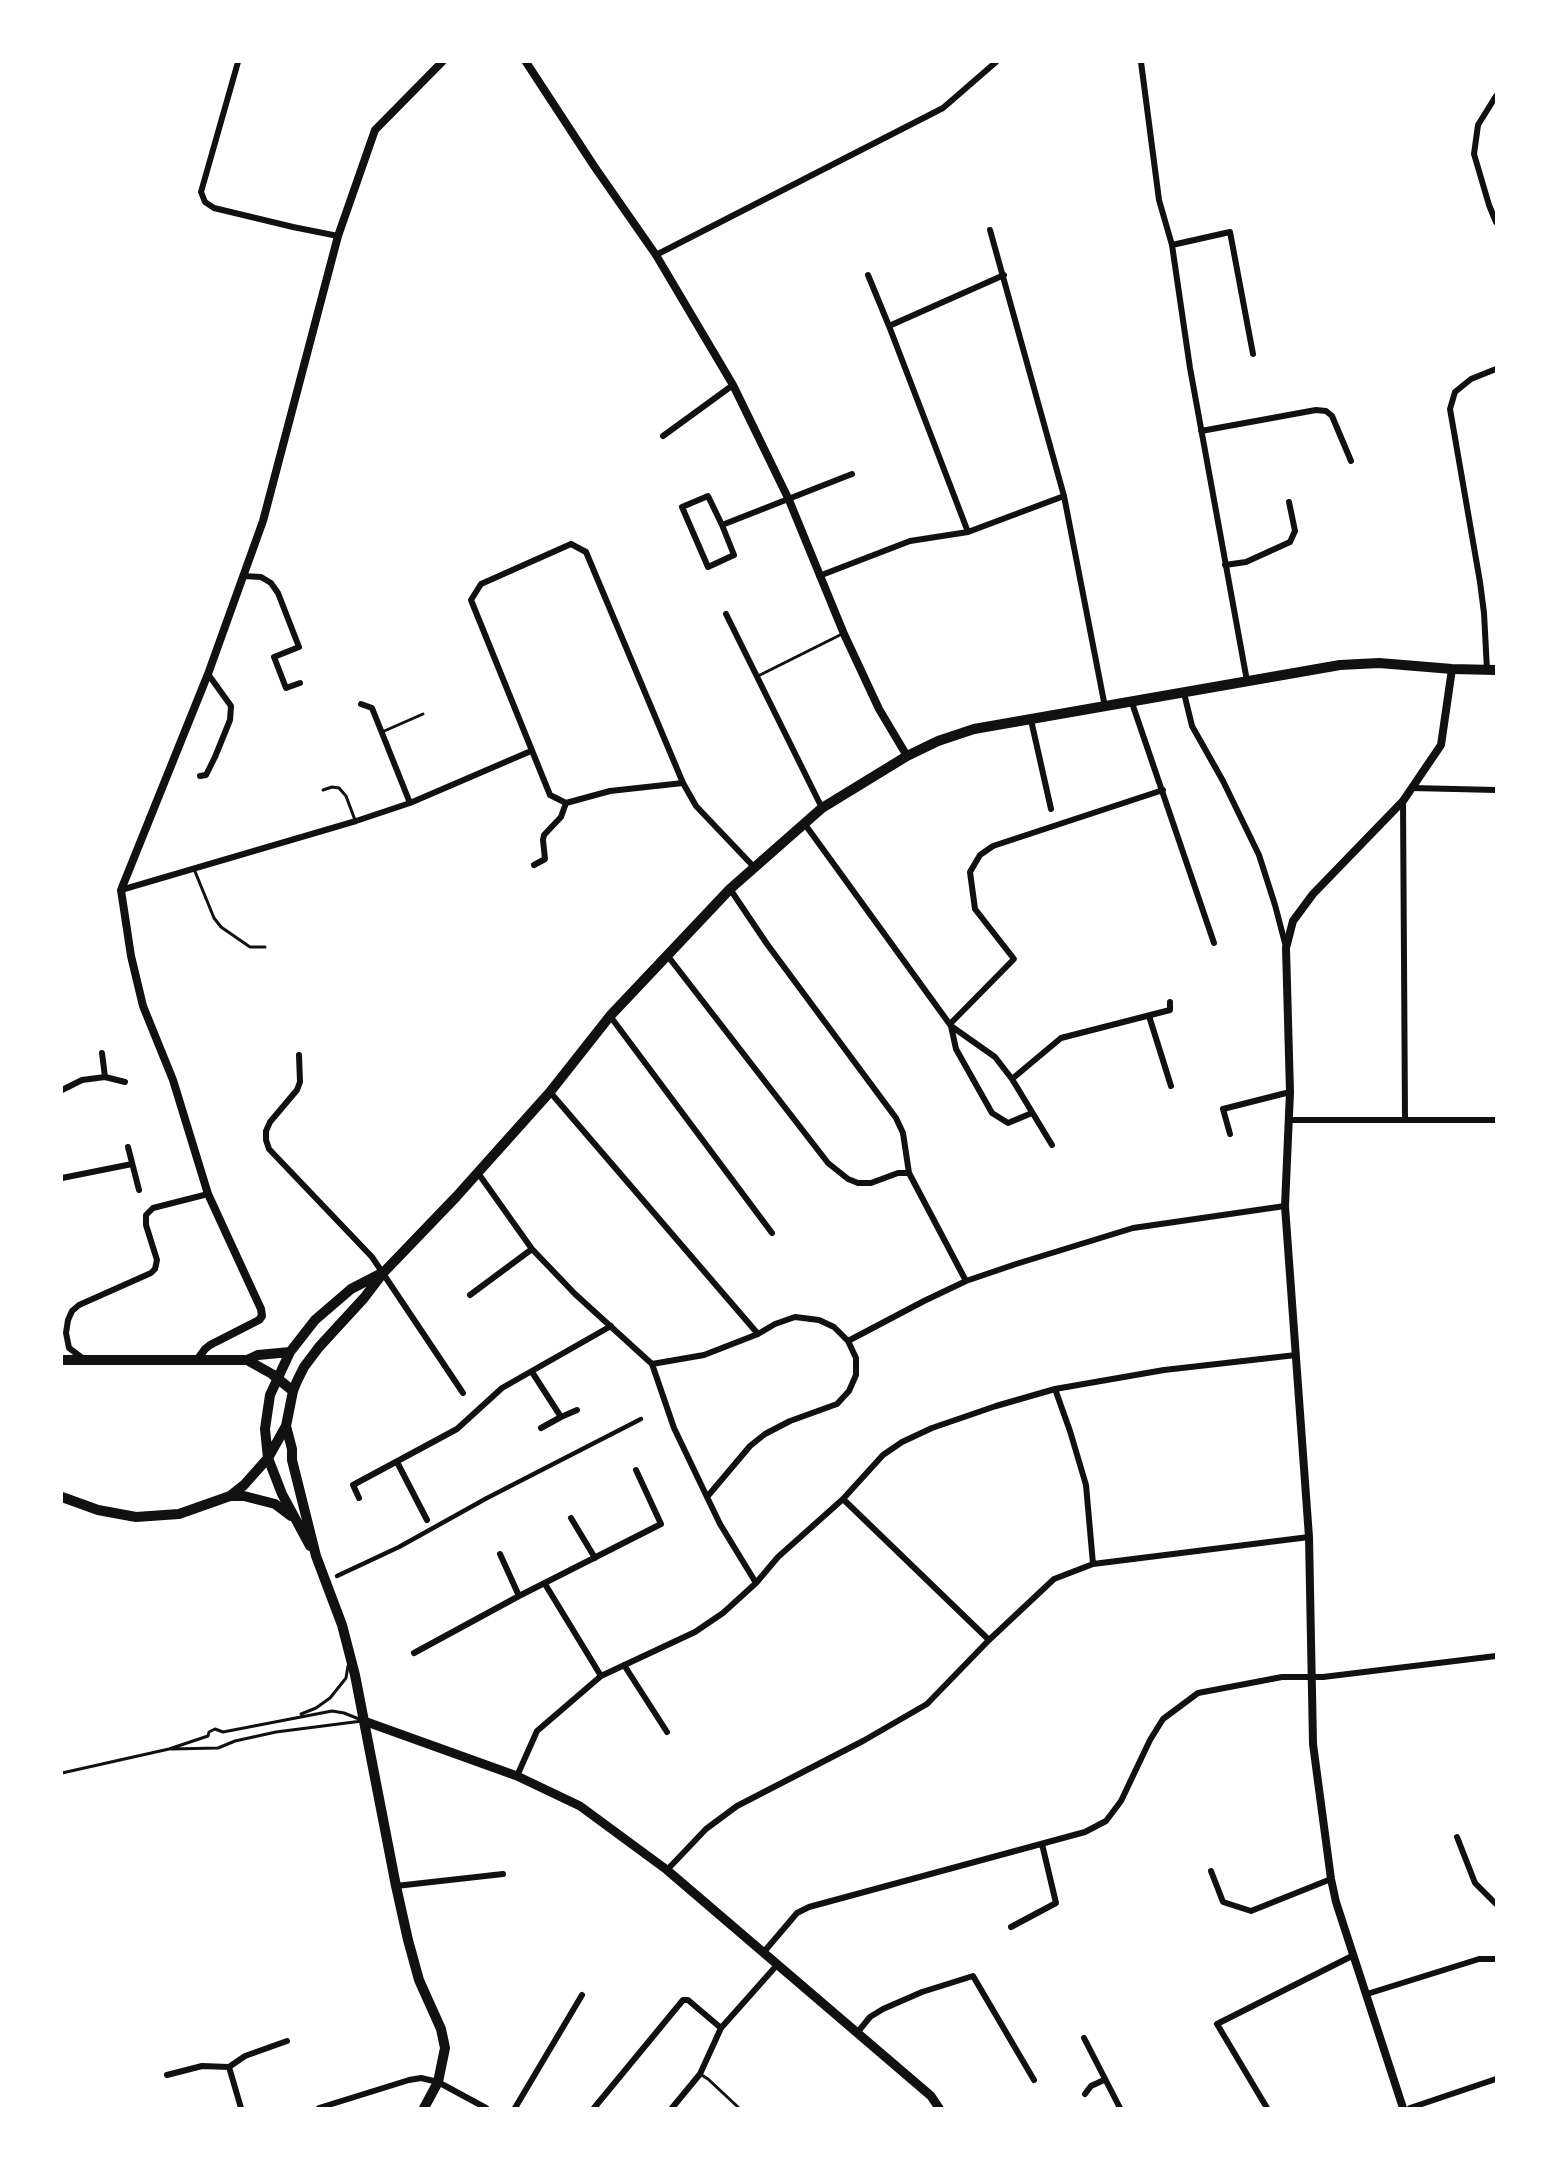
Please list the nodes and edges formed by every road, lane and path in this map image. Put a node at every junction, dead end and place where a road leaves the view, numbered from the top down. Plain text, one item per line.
1 (238, 62) edge
2 (441, 62) edge
3 (526, 62) edge
4 (996, 62) edge
5 (1141, 62) edge
6 (1497, 96) edge
7 (1497, 222) edge
8 (990, 230) dead end
9 (338, 236) junction
10 (1172, 245) junction
11 (656, 255) junction
12 (868, 274) dead end
13 (1004, 275) junction
14 (890, 326) junction
15 (1253, 354) dead end
16 (1497, 369) edge
17 (733, 385) junction
18 (1201, 431) junction
19 (663, 436) dead end
20 (1351, 461) dead end
21 (852, 474) dead end
22 (1064, 496) junction
23 (789, 500) junction
24 (1289, 502) dead end
25 (722, 525) junction
26 (968, 532) junction
27 (1225, 566) junction
28 (243, 576) junction
29 (819, 576) junction
30 (726, 614) dead end
31 (844, 634) junction
32 (1452, 669) junction
33 (1492, 670) edge
34 (208, 674) junction
35 (758, 676) junction
36 (1247, 681) junction
37 (300, 683) dead end
38 (1184, 693) junction
39 (1132, 703) junction
40 (361, 704) dead end
41 (1105, 708) junction
42 (423, 714) dead end
43 (1031, 720) junction
44 (382, 732) junction
45 (531, 751) junction
46 (907, 756) junction
47 (200, 776) dead end
48 (683, 783) junction
49 (1412, 788) junction
50 (323, 789) dead end
51 (1163, 790) junction
52 (1497, 790) edge
53 (1403, 801) junction
54 (410, 803) junction
55 (566, 803) junction
56 (822, 808) junction
57 (1051, 808) dead end
58 (356, 821) junction
59 (804, 822) junction
60 (534, 865) dead end
61 (194, 867) junction
62 (754, 867) junction
63 (730, 889) junction
64 (121, 890) junction
65 (1214, 944) dead end
66 (265, 947) dead end
67 (1286, 948) junction
68 (667, 955) junction
69 (1170, 1002) dead end
70 (610, 1016) junction
71 (1149, 1016) junction
72 (950, 1025) junction
73 (102, 1053) dead end
74 (299, 1055) dead end
75 (105, 1077) junction
76 (1012, 1079) junction
77 (125, 1082) dead end
78 (1171, 1086) dead end
79 (62, 1090) edge
80 (550, 1092) junction
81 (1290, 1092) junction
82 (1032, 1113) junction
83 (1405, 1119) junction
84 (1289, 1120) junction
85 (1497, 1120) edge
86 (1230, 1134) dead end
87 (1052, 1145) dead end
88 (128, 1147) dead end
89 (132, 1164) junction
90 (478, 1173) junction
91 (909, 1173) junction
92 (62, 1178) edge
93 (139, 1190) dead end
94 (208, 1194) junction
95 (1285, 1206) junction
96 (772, 1233) dead end
97 (531, 1249) junction
98 (382, 1273) junction
99 (966, 1281) junction
100 (470, 1295) dead end
101 (611, 1326) junction
102 (758, 1334) junction
103 (848, 1341) junction
104 (290, 1352) junction
105 (1296, 1355) junction
106 (85, 1359) junction
107 (62, 1360) edge
108 (197, 1360) junction
109 (247, 1360) junction
110 (652, 1364) junction
111 (532, 1372) junction
112 (277, 1378) junction
113 (295, 1386) junction
114 (1055, 1389) junction
115 (463, 1393) dead end
116 (577, 1410) dead end
117 (561, 1417) junction
118 (641, 1419) dead end
119 (286, 1426) junction
120 (541, 1428) dead end
121 (268, 1458) junction
122 (397, 1462) junction
123 (636, 1470) dead end
124 (230, 1496) junction
125 (62, 1497) edge
126 (707, 1497) junction
127 (359, 1498) dead end
128 (843, 1499) junction
129 (294, 1518) junction
130 (571, 1518) dead end
131 (427, 1520) dead end
132 (1310, 1537) junction
133 (500, 1554) dead end
134 (316, 1556) junction
135 (595, 1558) junction
136 (1093, 1564) junction
137 (337, 1576) dead end
138 (756, 1583) junction
139 (545, 1584) junction
140 (519, 1596) junction
141 (989, 1640) junction
142 (414, 1653) dead end
143 (350, 1656) junction
144 (1497, 1656) edge
145 (624, 1665) junction
146 (601, 1676) junction
147 (1312, 1678) junction
148 (291, 1718) junction
149 (364, 1721) junction
150 (667, 1732) dead end
151 (169, 1749) junction
152 (62, 1773) edge
153 (517, 1776) junction
154 (1457, 1837) dead end
155 (1042, 1844) junction
156 (667, 1870) junction
157 (1211, 1871) dead end
158 (503, 1874) dead end
159 (1331, 1879) junction
160 (396, 1886) junction
161 (1497, 1904) edge
162 (1011, 1927) dead end
163 (763, 1953) junction
164 (1354, 1955) junction
165 (1497, 1959) edge
166 (777, 1965) junction
167 (1367, 1994) junction
168 (582, 1995) dead end
169 (721, 2028) junction
170 (857, 2033) junction
171 (1084, 2038) dead end
172 (287, 2041) dead end
173 (229, 2067) junction
174 (700, 2074) junction
175 (167, 2075) dead end
176 (1497, 2079) edge
177 (1034, 2080) dead end
178 (1104, 2080) junction
179 (438, 2082) junction
180 (1085, 2094) dead end
181 (241, 2109) edge
182 (319, 2109) edge
183 (424, 2109) edge
184 (486, 2109) edge
185 (515, 2109) edge
186 (594, 2109) edge
187 (672, 2109) edge
188 (739, 2109) edge
189 (939, 2109) edge
190 (1120, 2109) edge
191 (1267, 2109) edge
192 (1404, 2109) edge
193 (1410, 2109) edge

1 - 9 street
2 - 9 street
3 - 11 street
4 - 11 street
5 - 10 street
6 - 7 street
8 - 13 street
9 - 28 street
10 - 15 street
10 - 18 street
11 - 17 street
12 - 14 street
13 - 14 street
13 - 22 street
14 - 26 street
16 - 33 street
17 - 19 street
17 - 23 street
18 - 20 street
18 - 27 street
21 - 23 street
22 - 26 street
22 - 41 street
23 - 25 street
23 - 29 street
24 - 27 street
25 - 25 street
26 - 29 street
27 - 36 street
28 - 34 street
28 - 37 street
29 - 31 street
30 - 35 street
31 - 35 lane
31 - 46 street
32 - 33 main road
32 - 36 main road
32 - 49 street
34 - 47 street
34 - 64 street
35 - 56 street
36 - 38 main road
38 - 39 main road
38 - 67 street
39 - 41 main road
39 - 51 street
40 - 44 street
41 - 43 main road
42 - 44 lane
43 - 46 main road
43 - 57 street
44 - 54 street
45 - 48 street
45 - 54 street
45 - 55 street
46 - 56 main road
48 - 55 street
48 - 62 street
49 - 52 street
49 - 53 street
50 - 58 lane
51 - 65 street
51 - 72 street
53 - 67 street
53 - 83 street
54 - 58 street
55 - 60 street
56 - 59 main road
58 - 61 street
59 - 62 main road
59 - 72 street
61 - 64 street
61 - 66 lane
62 - 63 main road
63 - 68 main road
63 - 91 street
64 - 94 street
67 - 81 street
68 - 70 main road
68 - 91 street
69 - 71 street
70 - 80 main road
70 - 96 street
71 - 76 street
71 - 78 street
72 - 76 street
72 - 82 street
73 - 75 street
74 - 98 street
75 - 77 street
75 - 79 street
76 - 82 street
80 - 90 main road
80 - 102 street
81 - 84 street
81 - 86 street
82 - 87 street
83 - 84 street
83 - 85 street
84 - 95 street
88 - 89 street
89 - 92 street
89 - 93 street
90 - 97 street
90 - 98 main road
91 - 99 street
94 - 106 street
94 - 108 street
95 - 99 street
95 - 105 street
97 - 100 street
97 - 101 street
98 - 104 main road
98 - 113 main road
98 - 115 street
99 - 103 street
101 - 110 street
101 - 111 street
102 - 103 street
102 - 110 street
103 - 126 street
104 - 109 main road
104 - 112 main road
105 - 114 street
105 - 132 street
106 - 107 main road
106 - 108 main road
108 - 109 main road
109 - 112 main road
110 - 126 street
111 - 117 street
111 - 122 street
112 - 113 main road
112 - 121 main road
113 - 119 main road
114 - 128 street
114 - 136 street
116 - 117 street
117 - 120 street
118 - 137 street
119 - 121 main road
119 - 134 main road
121 - 124 main road
121 - 129 main road
122 - 127 street
122 - 131 street
123 - 135 street
124 - 125 main road
124 - 129 main road
126 - 138 street
128 - 138 street
128 - 141 street
129 - 134 main road
130 - 135 street
132 - 136 street
132 - 147 street
133 - 140 street
134 - 143 main road
135 - 139 street
136 - 141 street
138 - 145 street
139 - 140 street
139 - 146 street
140 - 142 street
141 - 156 street
143 - 148 lane
143 - 149 main road
144 - 147 street
145 - 146 street
145 - 150 street
146 - 153 street
147 - 155 street
147 - 159 street
148 - 149 lane
148 - 151 lane
149 - 151 lane
149 - 153 main road
149 - 160 main road
151 - 152 lane
153 - 156 main road
154 - 161 street
155 - 162 street
155 - 163 street
156 - 163 main road
157 - 159 street
158 - 160 street
159 - 164 street
160 - 179 main road
163 - 166 main road
164 - 167 street
164 - 191 street
165 - 167 street
166 - 169 street
166 - 170 main road
167 - 192 street
168 - 185 street
169 - 174 street
169 - 186 street
170 - 177 street
170 - 189 main road
171 - 178 street
172 - 173 street
173 - 175 street
173 - 181 street
174 - 187 street
174 - 188 lane
176 - 193 street
178 - 180 street
178 - 190 street
179 - 182 street
179 - 183 main road
179 - 184 street

